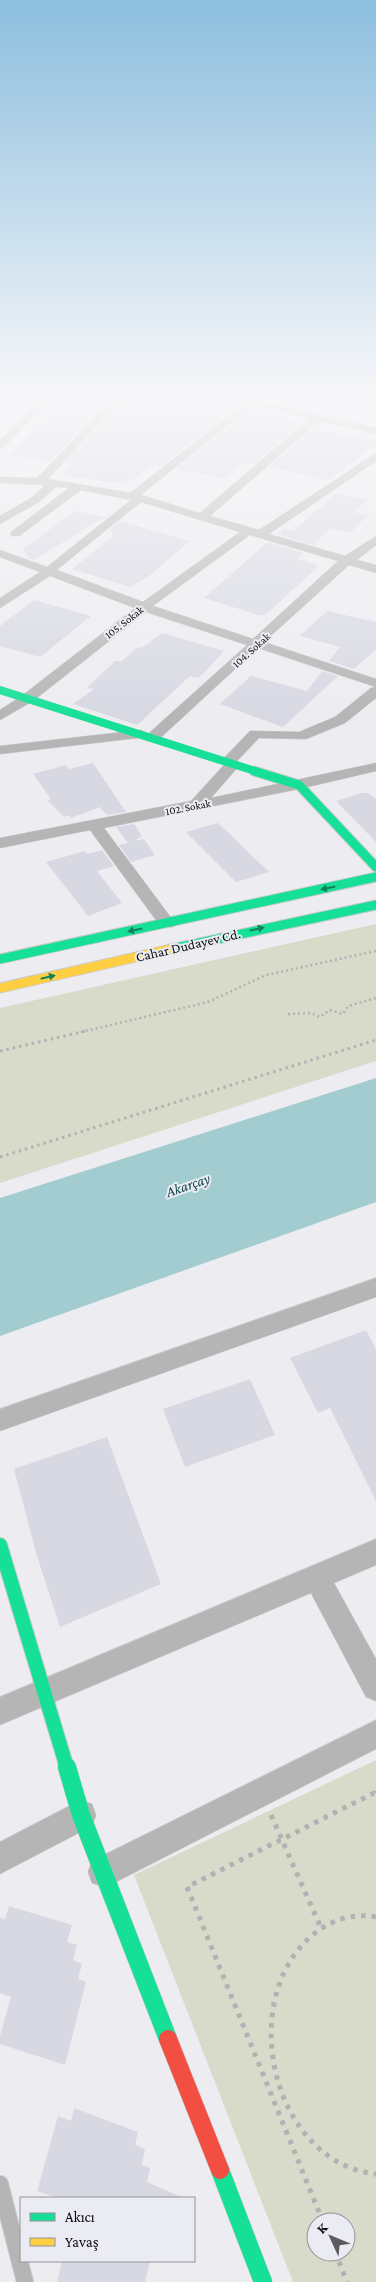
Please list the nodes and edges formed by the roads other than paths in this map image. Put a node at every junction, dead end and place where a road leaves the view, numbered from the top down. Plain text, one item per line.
1 (26, 505) edge
2 (53, 505) edge
3 (127, 505) edge
4 (164, 505) edge
5 (215, 505) edge
6 (298, 505) edge
7 (203, 516) junction
8 (0, 521) edge
9 (0, 529) edge
10 (256, 532) junction
11 (15, 534) junction
12 (376, 539) edge
13 (0, 547) edge
14 (0, 553) edge
15 (349, 560) junction
16 (376, 569) edge
17 (48, 570) junction
18 (0, 604) edge
19 (144, 607) junction
20 (256, 645) junction
21 (376, 683) edge
22 (0, 690) edge
23 (376, 691) edge
24 (28, 698) junction
25 (0, 716) edge
26 (146, 736) junction
27 (0, 750) edge
28 (230, 763) junction
29 (376, 767) edge
30 (299, 785) junction
31 (196, 806) junction
32 (94, 826) junction
33 (0, 843) edge
34 (376, 867) edge
35 (376, 877) edge
36 (376, 905) edge
37 (167, 923) junction
38 (0, 959) edge
39 (0, 988) edge
40 (376, 1287) edge
41 (0, 1420) edge
42 (0, 1545) edge
43 (376, 1552) edge
44 (317, 1577) junction
45 (376, 1687) edge
46 (43, 1692) junction
47 (0, 1711) edge
48 (376, 1734) edge
49 (81, 1815) junction
50 (0, 1859) edge
51 (103, 1872) junction
52 (0, 2184) edge
53 (25, 2282) edge
54 (263, 2282) edge

1 - 8 street
2 - 11 street
3 - 17 street
4 - 7 street
5 - 7 street
6 - 10 street, 105. Sokak
7 - 10 street
9 - 11 street
10 - 15 street
10 - 19 street, 105. Sokak
11 - 13 street
12 - 15 street, 104. Sokak
14 - 17 street
15 - 16 street
15 - 20 street, 104. Sokak
17 - 18 street
17 - 19 street
19 - 20 street
19 - 24 street, 105. Sokak
20 - 21 street
20 - 26 street, 104. Sokak
22 - 24 street
23 - 28 street
24 - 25 street, 105. Sokak
24 - 26 street
26 - 27 street
26 - 28 street
28 - 30 street
28 - 31 street
29 - 30 street, 102. Sokak
30 - 31 street, 102. Sokak
30 - 34 street
31 - 32 street, 102. Sokak
32 - 33 street, 102. Sokak
32 - 37 street
35 -> 37 street, Cahar Dudayev Cd.
39 -> 36 street, Cahar Dudayev Cd.
37 -> 38 street, Cahar Dudayev Cd.
40 - 41 street
42 - 46 street
43 - 44 street
44 - 45 street
44 - 46 street
46 - 47 street
46 - 49 street
48 - 51 street
49 - 50 street
49 - 51 street
51 - 54 street
52 - 53 lane

